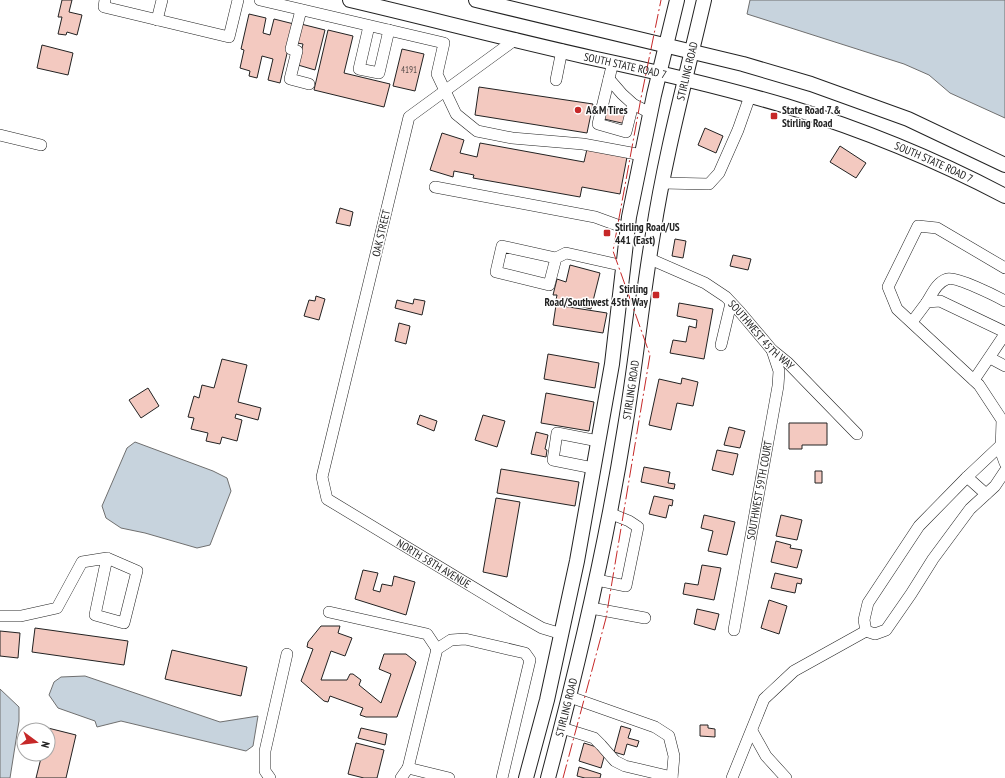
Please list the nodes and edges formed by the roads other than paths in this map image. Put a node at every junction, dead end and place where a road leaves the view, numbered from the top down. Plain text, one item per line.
1 (105, 0) edge
2 (162, 0) edge
3 (238, 0) edge
4 (260, 0) edge
5 (350, 0) edge
6 (476, 0) edge
7 (677, 0) edge
8 (704, 0) edge
9 (301, 10) junction
10 (157, 20) junction
11 (369, 26) junction
12 (389, 30) junction
13 (516, 39) junction
14 (666, 45) junction
15 (562, 50) junction
16 (692, 51) junction
17 (613, 62) junction
18 (659, 73) junction
19 (609, 79) junction
20 (685, 79) junction
21 (556, 80) dead end
22 (309, 84) dead end
23 (445, 90) junction
24 (750, 96) junction
25 (633, 104) junction
26 (650, 113) junction
27 (0, 135) edge
28 (41, 145) dead end
29 (642, 155) junction
30 (1005, 164) edge
31 (662, 184) junction
32 (435, 186) dead end
33 (1005, 196) edge
34 (628, 230) junction
35 (556, 258) junction
36 (650, 259) junction
37 (624, 266) junction
38 (1005, 268) edge
39 (1005, 301) edge
40 (927, 302) junction
41 (731, 303) junction
42 (912, 322) junction
43 (1005, 333) edge
44 (721, 346) dead end
45 (614, 349) junction
46 (772, 350) junction
47 (990, 358) junction
48 (1005, 366) edge
49 (974, 380) junction
50 (632, 382) junction
51 (857, 434) dead end
52 (598, 441) junction
53 (1001, 445) junction
54 (1005, 463) edge
55 (594, 468) junction
56 (1005, 470) edge
57 (322, 477) joint
58 (967, 477) junction
59 (986, 494) junction
60 (609, 513) junction
61 (107, 558) junction
62 (596, 580) junction
63 (591, 608) junction
64 (329, 612) dead end
65 (0, 616) edge
66 (645, 618) dead end
67 (734, 630) dead end
68 (866, 631) junction
69 (562, 634) junction
70 (437, 649) junction
71 (287, 654) dead end
72 (570, 697) junction
73 (562, 728) junction
74 (752, 731) junction
75 (408, 768) junction
76 (424, 775) edge
77 (270, 778) edge
78 (401, 778) edge
79 (449, 778) edge
80 (502, 778) edge
81 (526, 778) edge
82 (548, 778) edge
83 (672, 778) edge
84 (732, 778) edge
85 (786, 778) edge

1 - 10 street
2 - 10 street
3 - 10 street
4 - 9 street
5 - 13 main road, SOUTH STATE ROAD 7
6 - 14 main road
7 - 14 main road, STIRLING ROAD
8 - 16 main road, STIRLING ROAD
9 - 11 street
9 - 22 street
11 - 12 street
11 - 12 street
12 - 23 street
13 - 15 main road, SOUTH STATE ROAD 7
13 - 23 street, OAK STREET
14 - 16 main road
14 - 18 main road, STIRLING ROAD
15 - 17 main road, SOUTH STATE ROAD 7
15 - 21 street
16 - 20 main road, STIRLING ROAD
16 - 30 main road
17 - 18 main road, SOUTH STATE ROAD 7
17 - 19 street
18 - 20 main road, SOUTH STATE ROAD 7
18 - 26 main road, STIRLING ROAD
19 - 25 street
19 - 25 street
20 - 24 main road, SOUTH STATE ROAD 7
20 - 31 main road, STIRLING ROAD
23 - 29 street
23 - 57 street, OAK STREET
24 - 31 street
24 - 33 main road, SOUTH STATE ROAD 7
25 - 26 street
26 - 29 main road, STIRLING ROAD
27 - 28 street
29 - 34 main road, STIRLING ROAD
31 - 36 main road, STIRLING ROAD
32 - 34 street
34 - 37 main road, STIRLING ROAD
35 - 35 street
35 - 37 street
36 - 41 street, SOUTHWEST 45TH WAY
36 - 50 main road, STIRLING ROAD
37 - 45 main road, STIRLING ROAD
38 - 42 street
39 - 40 street
40 - 42 street
40 - 43 street
41 - 44 street
41 - 46 street, SOUTHWEST 45TH WAY
42 - 49 street
43 - 47 street
45 - 50 main road
45 - 52 main road, STIRLING ROAD
46 - 51 street, SOUTHWEST 45TH WAY
46 - 67 street, SOUTHWEST 59TH COURT
47 - 48 street
47 - 49 street
49 - 53 street
50 - 60 main road, STIRLING ROAD
52 - 55 main road, STIRLING ROAD
52 - 55 street
53 - 54 street
53 - 58 street
55 - 69 main road, STIRLING ROAD
56 - 59 street
57 - 69 street, NORTH 58TH AVENUE
58 - 59 street
58 - 68 street
59 - 68 street
60 - 62 main road, STIRLING ROAD
60 - 62 street
61 - 61 street
61 - 65 street
62 - 63 main road, STIRLING ROAD
63 - 66 street
63 - 72 main road, STIRLING ROAD
64 - 70 street
68 - 74 street
69 - 81 main road, STIRLING ROAD
70 - 75 street
70 - 80 street
71 - 77 street
72 - 73 main road, STIRLING ROAD
72 - 83 street
73 - 82 main road, STIRLING ROAD
73 - 83 street
74 - 84 street
74 - 85 street
75 - 76 street
75 - 78 street
76 - 79 street

